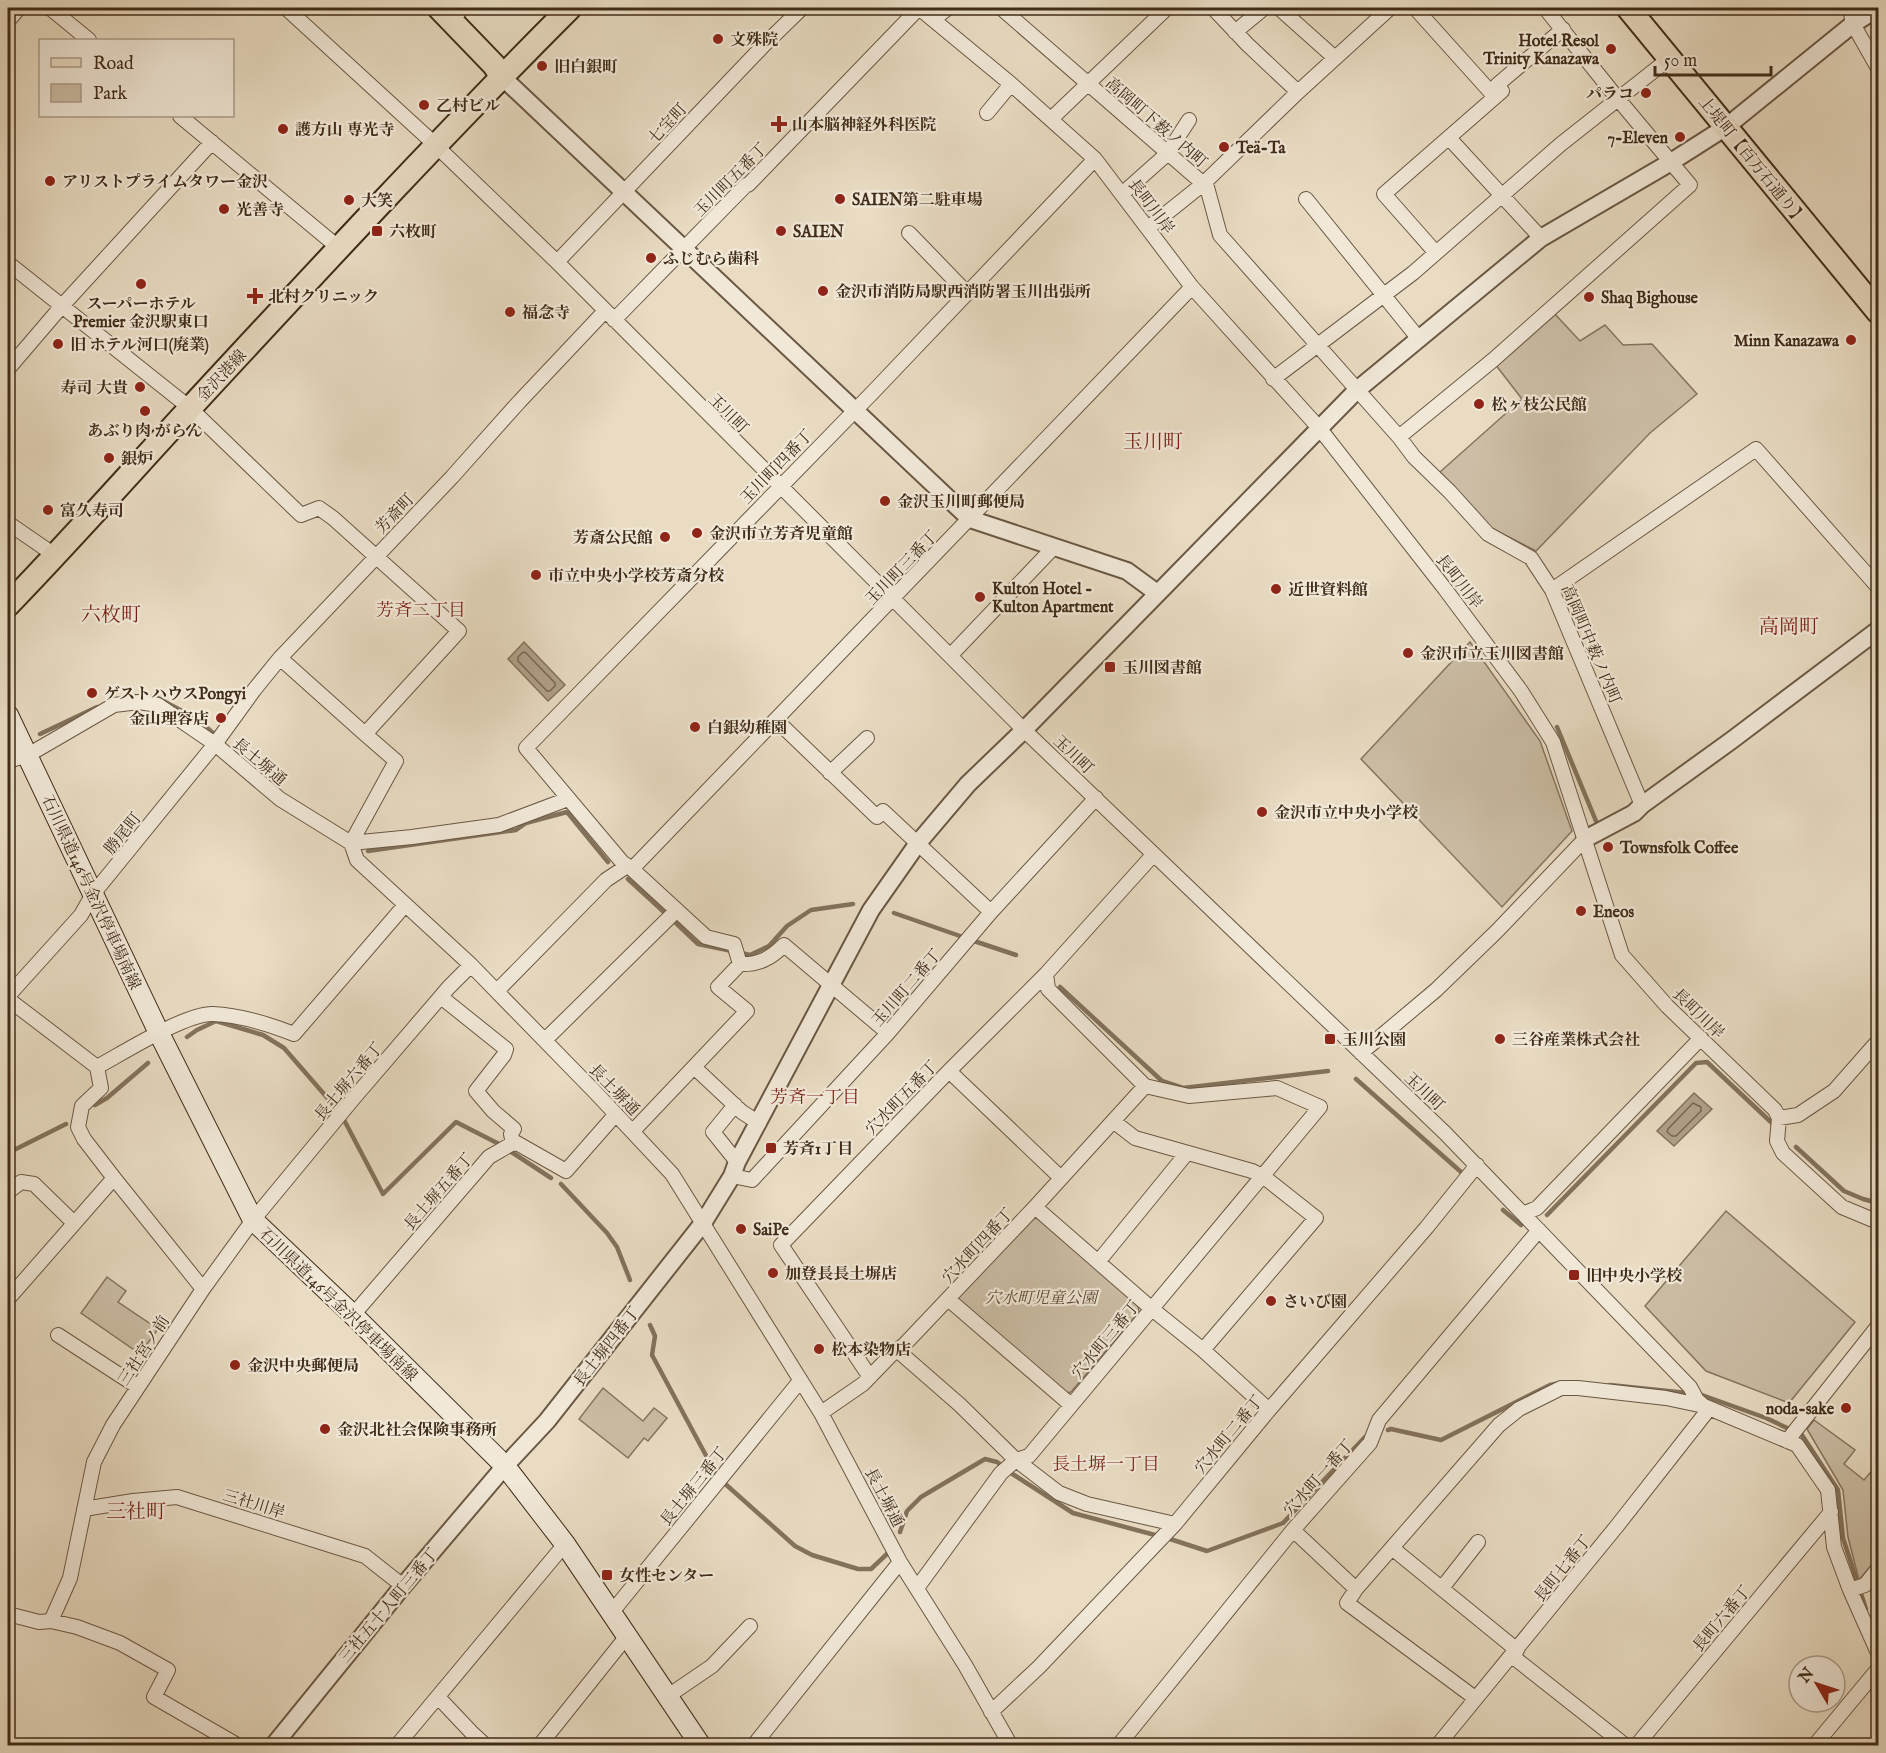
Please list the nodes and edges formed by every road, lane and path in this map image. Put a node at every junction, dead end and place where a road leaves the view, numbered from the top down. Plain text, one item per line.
1 (19, 8) edge
2 (50, 8) edge
3 (286, 8) edge
4 (570, 8) edge
5 (802, 8) edge
6 (919, 8) edge
7 (948, 8) edge
8 (1001, 8) edge
9 (1167, 8) edge
10 (1213, 8) edge
11 (1264, 8) edge
12 (1279, 8) edge
13 (1390, 8) edge
14 (1415, 8) edge
15 (1545, 8) edge
16 (1628, 8) edge
17 (1850, 8) edge
18 (1878, 8) edge
19 (451, 11) edge
20 (934, 19) junction
21 (8, 21) edge
22 (1853, 24) junction
23 (1563, 29) junction
24 (1235, 32) junction
25 (89, 39) edge
26 (1335, 58) junction
27 (1670, 58) junction
28 (1878, 68) edge
29 (501, 76) junction
30 (1011, 84) junction
31 (1088, 84) junction
32 (1298, 92) junction
33 (1495, 97) junction
34 (1618, 99) junction
35 (987, 113) dead end
36 (181, 117) edge
37 (1051, 119) junction
38 (1189, 120) dead end
39 (1726, 127) junction
40 (1449, 138) junction
41 (212, 142) junction
42 (435, 145) junction
43 (1167, 154) junction
44 (1095, 159) junction
45 (1671, 162) junction
46 (1203, 184) junction
47 (623, 193) junction
48 (1122, 194) junction
49 (1502, 196) junction
50 (1306, 199) dead end
51 (1148, 228) junction
52 (909, 233) dead end
53 (1541, 238) junction
54 (339, 248) junction
55 (684, 250) junction
56 (1436, 253) junction
57 (556, 262) junction
58 (8, 263) edge
59 (1192, 287) junction
60 (967, 293) junction
61 (1383, 295) junction
62 (61, 307) junction
63 (1878, 312) edge
64 (609, 316) junction
65 (1419, 339) junction
66 (1318, 345) junction
67 (8, 369) edge
68 (1273, 379) junction
69 (1357, 390) junction
70 (190, 408) junction
71 (854, 410) junction
72 (1320, 429) junction
73 (1399, 437) junction
74 (779, 486) junction
75 (970, 519) junction
76 (8, 523) edge
77 (1054, 547) junction
78 (56, 556) junction
79 (377, 556) junction
80 (1878, 587) edge
81 (1552, 590) junction
82 (1157, 593) junction
83 (893, 600) junction
84 (8, 605) edge
85 (1878, 630) edge
86 (950, 656) junction
87 (280, 658) junction
88 (8, 715) edge
89 (776, 720) junction
90 (1024, 730) junction
91 (365, 734) junction
92 (867, 738) dead end
93 (215, 744) junction
94 (28, 755) junction
95 (8, 760) edge
96 (830, 773) junction
97 (1096, 798) junction
98 (568, 799) junction
99 (1642, 804) junction
100 (1585, 839) junction
101 (351, 843) junction
102 (918, 843) junction
103 (1153, 855) junction
104 (630, 868) junction
105 (93, 894) junction
106 (405, 904) junction
107 (677, 910) junction
108 (991, 912) junction
109 (738, 956) junction
110 (471, 965) junction
111 (1046, 974) junction
112 (832, 986) junction
113 (497, 991) junction
114 (8, 997) edge
115 (441, 997) junction
116 (159, 1033) junction
117 (888, 1033) junction
118 (1701, 1038) junction
119 (545, 1040) junction
120 (1878, 1041) edge
121 (1361, 1053) junction
122 (97, 1067) junction
123 (694, 1067) junction
124 (948, 1071) junction
125 (1145, 1086) junction
126 (735, 1105) junction
127 (616, 1114) junction
128 (1779, 1118) junction
129 (1113, 1121) junction
130 (759, 1123) junction
131 (633, 1131) junction
132 (513, 1144) junction
133 (1187, 1153) junction
134 (1477, 1165) junction
135 (734, 1169) junction
136 (1264, 1176) junction
137 (114, 1178) junction
138 (1061, 1178) junction
139 (8, 1192) edge
140 (1035, 1207) junction
141 (1523, 1214) junction
142 (253, 1220) junction
143 (1878, 1222) edge
144 (74, 1223) junction
145 (703, 1223) junction
146 (1539, 1230) junction
147 (1098, 1262) junction
148 (203, 1289) junction
149 (10, 1291) edge
150 (948, 1299) junction
151 (1152, 1309) junction
152 (353, 1316) junction
153 (1878, 1326) edge
154 (58, 1335) dead end
155 (897, 1350) junction
156 (1203, 1350) junction
157 (870, 1377) junction
158 (800, 1381) junction
159 (138, 1387) junction
160 (1700, 1403) junction
161 (1071, 1405) junction
162 (1269, 1410) junction
163 (821, 1413) junction
164 (1787, 1441) junction
165 (1016, 1460) junction
166 (505, 1466) junction
167 (84, 1509) junction
168 (1831, 1512) junction
169 (1175, 1524) junction
170 (1293, 1530) junction
171 (1478, 1542) dead end
172 (565, 1544) junction
173 (1392, 1548) junction
174 (900, 1562) junction
175 (1878, 1569) edge
176 (403, 1586) junction
177 (916, 1588) junction
178 (1442, 1588) junction
179 (1356, 1589) junction
180 (1850, 1590) junction
181 (612, 1612) junction
182 (8, 1614) edge
183 (51, 1621) junction
184 (750, 1626) dead end
185 (627, 1636) junction
186 (1514, 1653) junction
187 (1878, 1653) edge
188 (1878, 1669) edge
189 (438, 1696) junction
190 (668, 1696) junction
191 (1475, 1698) junction
192 (991, 1712) junction
193 (399, 1743) dead end
194 (239, 1746) edge
195 (273, 1746) edge
196 (486, 1746) edge
197 (539, 1746) edge
198 (701, 1746) edge
199 (753, 1746) edge
200 (1011, 1746) edge
201 (1118, 1746) edge
202 (1437, 1746) edge
203 (1626, 1746) edge
204 (1636, 1746) edge
205 (1814, 1746) edge

1 - 21 street
2 - 25 street
3 - 42 street, 玉川町
4 - 29 main road, 金沢港線
5 - 47 street, 七宝町
6 - 20 street, 長町川岸
6 - 55 street, 玉川町五番丁
7 - 20 street
8 - 31 street, 高岡町下薮ノ内町
9 - 31 street
10 - 24 street
11 - 24 street
12 - 26 street
13 - 26 street
14 - 33 street
15 - 23 street
16 - 27 main road, 上堤町【百万石通り】
17 - 22 street
18 - 22 street, 長土塀四番丁
19 - 29 main road
20 - 30 street, 長町川岸
22 - 28 street
22 - 39 street, 長土塀四番丁
23 - 33 street
23 - 34 street
24 - 32 street
26 - 32 street
27 - 34 street
27 - 39 main road, 上堤町【百万石通り】
29 - 42 main road, 金沢港線
29 - 47 street
30 - 35 street
30 - 37 street, 長町川岸
31 - 37 street
31 - 43 street, 高岡町下薮ノ内町
32 - 46 street
33 - 40 street
34 - 45 street
34 - 49 street
36 - 41 street
37 - 44 street, 長町川岸
38 - 43 street
39 - 45 street, 長土塀四番丁
39 - 63 main road, 上堤町【百万石通り】
40 - 49 street
40 - 56 street
41 - 54 street
41 - 62 street
42 - 54 main road, 金沢港線
42 - 57 street, 玉川町
43 - 46 street, 高岡町下薮ノ内町
43 - 48 street
44 - 48 street, 長町川岸
44 - 60 street, 玉川町四番丁
45 - 53 street, 長土塀四番丁
45 - 73 street
46 - 51 street
46 - 66 street, 高岡町下薮ノ内町
47 - 55 street
47 - 57 street, 七宝町
48 - 51 street, 長町川岸
49 - 53 street
49 - 56 street
50 - 61 street
51 - 59 street, 長町川岸
52 - 60 street
53 - 65 street, 長土塀四番丁
54 - 70 main road, 金沢港線
55 - 64 street, 玉川町五番丁
55 - 71 street
56 - 61 street
57 - 64 street, 玉川町
58 - 62 street
59 - 68 street, 長町川岸
59 - 75 street, 玉川町三番丁
60 - 71 street, 玉川町四番丁
61 - 65 street
61 - 66 street
62 - 67 street
62 - 70 street
64 - 74 street, 玉川町
64 - 79 street, 芳斎町
65 - 69 street, 長土塀四番丁
66 - 68 street
66 - 69 street, 高岡町下薮ノ内町
68 - 72 street, 長町川岸
69 - 72 street, 長土塀四番丁
69 - 73 street, 高岡町中薮ノ内町
70 - 78 main road, 金沢港線
70 - 79 street
71 - 74 street, 玉川町四番丁
71 - 75 street
72 - 82 street, 長土塀四番丁
72 - 100 street, 長町川岸
73 - 81 street, 高岡町中薮ノ内町
74 - 83 street, 玉川町
74 - 98 street, 玉川町四番丁
75 - 77 street
75 - 83 street, 玉川町三番丁
76 - 78 street
77 - 82 street
77 - 86 street
78 - 84 main road, 金沢港線
79 - 87 street, 芳斎町
79 - 91 street
80 - 81 street
81 - 99 street, 高岡町中薮ノ内町
82 - 90 street, 長土塀四番丁
83 - 86 street, 玉川町
83 - 89 street, 玉川町三番丁
85 - 99 street
86 - 90 street, 玉川町
87 - 91 street
87 - 93 street, 芳斎町
88 - 94 main road, 石川県道146号金沢停車場南線
89 - 96 street
89 - 104 street, 玉川町三番丁
90 - 97 street, 玉川町
90 - 102 street, 長土塀四番丁
91 - 101 street
92 - 96 street
93 - 94 street, 長土塀通
93 - 101 street, 長土塀通
93 - 105 street, 勝尾町
94 - 95 street, 長土塀通
94 - 105 main road, 石川県道146号金沢停車場南線
96 - 102 street
97 - 103 street, 玉川町
97 - 108 street, 玉川町二番丁
98 - 101 street
98 - 104 street
99 - 100 street
100 - 118 street, 長町川岸
100 - 121 street
101 - 106 street, 長土塀通
102 - 108 street
102 - 112 street, 長土塀四番丁
103 - 111 street, 穴水町五番丁
103 - 121 street, 玉川町
104 - 107 street
104 - 113 street, 玉川町三番丁
105 - 114 street, 勝尾町
105 - 116 main road, 石川県道146号金沢停車場南線
106 - 110 street, 長土塀通
106 - 116 street
107 - 109 street
107 - 119 street
108 - 117 street, 玉川町二番丁
109 - 112 street
109 - 123 street
110 - 113 street, 長土塀通
110 - 115 street, 長土塀六番丁
111 - 124 street, 穴水町五番丁
111 - 125 street
112 - 117 street
112 - 130 street, 長土塀四番丁
113 - 119 street, 長土塀通
114 - 122 street
115 - 132 street
115 - 142 street, 長土塀六番丁
116 - 122 street
116 - 142 main road, 石川県道146号金沢停車場南線
117 - 135 street, 玉川町二番丁
118 - 128 street, 長町川岸
118 - 141 street
119 - 127 street, 長土塀通
120 - 128 street
121 - 134 street, 玉川町
122 - 137 street
123 - 126 street
123 - 131 street
124 - 138 street
124 - 157 street, 穴水町五番丁
125 - 129 street, 穴水町四番丁
125 - 136 street, 穴水町三番丁
126 - 130 street
126 - 135 street
127 - 131 street, 長土塀通
127 - 132 street
128 - 143 street
129 - 133 street
129 - 138 street, 穴水町四番丁
130 - 135 street, 長土塀四番丁
131 - 145 street, 長土塀通
132 - 152 street, 長土塀五番丁
133 - 136 street
133 - 147 street
134 - 141 street, 玉川町
134 - 162 street, 穴水町二番丁
135 - 145 street, 長土塀四番丁
136 - 151 street, 穴水町三番丁
136 - 156 street
137 - 144 street
137 - 148 street
138 - 140 street, 穴水町四番丁
139 - 144 street
140 - 147 street
140 - 150 street, 穴水町四番丁
141 - 146 street, 玉川町
142 - 148 street, 三社宮ノ前
142 - 152 main road, 石川県道146号金沢停車場南線
144 - 149 street
145 - 158 street, 長土塀通
145 - 166 street, 長土塀四番丁
146 - 160 street, 玉川町
146 - 170 street, 穴水町一番丁
147 - 151 street
148 - 159 street, 三社宮ノ前
150 - 155 street, 穴水町四番丁
150 - 161 street
151 - 156 street
151 - 161 street, 穴水町三番丁
152 - 166 main road, 石川県道146号金沢停車場南線
153 - 164 street
154 - 159 street
155 - 157 street, 穴水町四番丁
155 - 165 street
156 - 162 street
157 - 163 street, 穴水町四番丁
158 - 163 street, 長土塀通
158 - 181 street, 長土塀三番丁
159 - 167 street, 三社宮ノ前
160 - 164 street
160 - 173 street
160 - 186 street, 長町七番丁
161 - 165 street, 穴水町三番丁
162 - 169 street, 穴水町二番丁
163 - 174 street, 長土塀通
164 - 168 street
165 - 169 street
165 - 177 street, 穴水町三番丁
166 - 172 main road, 石川県道146号金沢停車場南線
166 - 176 street, 三社五十人町三番丁
167 - 176 street, 三社川岸
167 - 183 street
168 - 180 street
168 - 204 street, 長町六番丁
169 - 192 street, 穴水町二番丁
170 - 179 street
170 - 201 street, 穴水町一番丁
171 - 178 street
172 - 181 main road, 石川県道146号金沢停車場南線
172 - 189 street
173 - 178 street
173 - 179 street
174 - 177 street, 長土塀通
174 - 199 street
175 - 180 street
176 - 195 street, 三社五十人町三番丁
177 - 192 street, 長土塀通
178 - 186 street
179 - 191 street
180 - 187 street
181 - 185 main road, 石川県道146号金沢停車場南線
182 - 183 street
183 - 194 street
184 - 190 street
185 - 190 main road, 石川県道146号金沢停車場南線
185 - 197 street
186 - 191 street, 長町七番丁
186 - 203 street
188 - 205 street
189 - 193 street
189 - 196 street
190 - 198 main road, 石川県道146号金沢停車場南線
191 - 202 street, 長町七番丁
192 - 200 street, 長土塀通

